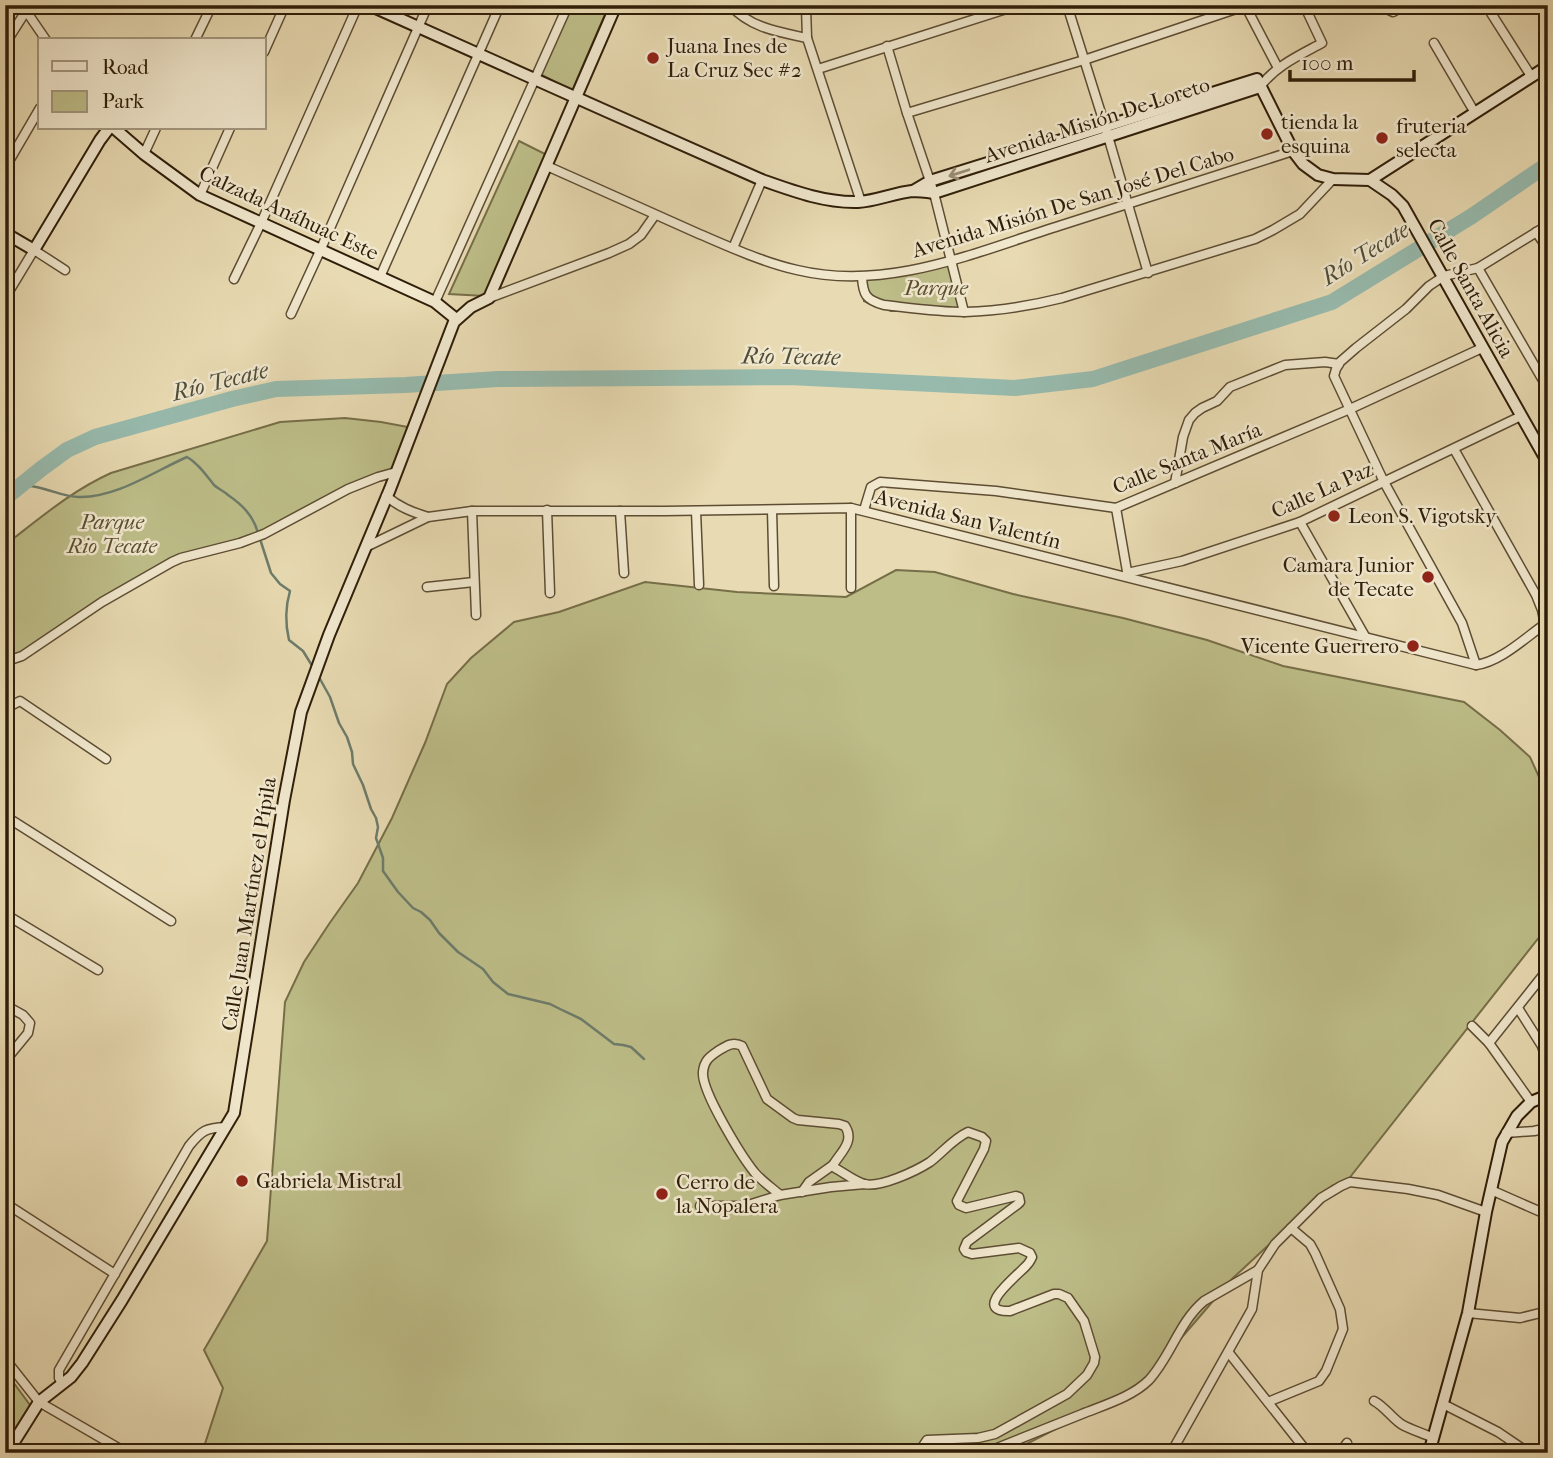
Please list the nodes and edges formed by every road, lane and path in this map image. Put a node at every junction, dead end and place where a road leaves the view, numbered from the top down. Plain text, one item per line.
1 (212, 5) edge
2 (285, 5) edge
3 (358, 5) edge
4 (369, 5) edge
5 (428, 5) edge
6 (500, 5) edge
7 (568, 5) edge
8 (616, 5) edge
9 (730, 5) edge
10 (808, 5) edge
11 (1019, 5) edge
12 (1067, 5) edge
13 (1304, 5) edge
14 (1405, 5) edge
15 (1245, 6) edge
16 (24, 8) edge
17 (1388, 8) edge
18 (1491, 13) dead end
19 (418, 27) junction
20 (45, 38) edge
21 (196, 38) edge
22 (807, 38) junction
23 (1434, 43) dead end
24 (5, 44) edge
25 (887, 46) junction
26 (266, 48) edge
27 (478, 55) junction
28 (1084, 60) junction
29 (1548, 66) edge
30 (1278, 68) junction
31 (818, 69) junction
32 (1531, 76) junction
33 (535, 81) junction
34 (1262, 81) junction
35 (576, 97) junction
36 (38, 111) edge
37 (907, 113) junction
38 (1475, 113) junction
39 (109, 130) edge
40 (114, 130) edge
41 (155, 130) edge
42 (229, 130) edge
43 (1106, 131) junction
44 (1293, 151) junction
45 (144, 154) junction
46 (547, 166) junction
47 (5, 168) edge
48 (762, 180) junction
49 (1333, 180) junction
50 (1370, 180) junction
51 (932, 187) junction
52 (200, 195) junction
53 (861, 202) junction
54 (1126, 204) junction
55 (655, 215) junction
56 (261, 223) junction
57 (1548, 225) edge
58 (1536, 232) junction
59 (5, 233) edge
60 (733, 248) junction
61 (1548, 249) edge
62 (34, 250) junction
63 (320, 251) junction
64 (952, 260) junction
65 (1478, 268) junction
66 (65, 270) dead end
67 (1148, 272) junction
68 (862, 276) junction
69 (1444, 276) junction
70 (380, 277) junction
71 (234, 279) dead end
72 (5, 298) edge
73 (489, 298) junction
74 (435, 302) junction
75 (964, 312) junction
76 (291, 314) dead end
77 (456, 319) junction
78 (1482, 348) junction
79 (1339, 364) junction
80 (1548, 389) edge
81 (1350, 409) junction
82 (1521, 416) junction
83 (1454, 449) junction
84 (1548, 463) edge
85 (396, 472) junction
86 (1384, 482) junction
87 (1175, 483) junction
88 (386, 496) junction
89 (850, 508) junction
90 (1116, 508) junction
91 (547, 510) junction
92 (696, 510) junction
93 (772, 510) junction
94 (864, 510) junction
95 (472, 511) junction
96 (620, 511) junction
97 (428, 517) junction
98 (1300, 522) junction
99 (365, 548) junction
100 (624, 573) dead end
101 (1127, 575) junction
102 (474, 582) junction
103 (699, 585) dead end
104 (427, 586) dead end
105 (774, 586) dead end
106 (851, 587) dead end
107 (550, 593) dead end
108 (476, 615) dead end
109 (1545, 624) junction
110 (1366, 638) junction
111 (1548, 639) edge
112 (5, 660) edge
113 (1476, 665) junction
114 (5, 709) edge
115 (106, 759) dead end
116 (5, 816) edge
117 (5, 914) edge
118 (172, 921) dead end
119 (1548, 969) edge
120 (98, 970) dead end
121 (5, 1004) edge
122 (1518, 1008) junction
123 (1472, 1026) dead end
124 (1489, 1043) junction
125 (5, 1061) edge
126 (1548, 1065) edge
127 (1548, 1095) edge
128 (1531, 1102) junction
129 (226, 1127) junction
130 (1548, 1128) edge
131 (1506, 1133) junction
132 (833, 1165) junction
133 (865, 1184) junction
134 (1491, 1190) junction
135 (802, 1192) junction
136 (780, 1195) junction
137 (5, 1203) edge
138 (700, 1206) dead end
139 (1486, 1212) junction
140 (1541, 1212) dead end
141 (1291, 1228) junction
142 (1258, 1270) junction
143 (115, 1274) junction
144 (1548, 1311) edge
145 (1468, 1313) junction
146 (1228, 1353) junction
147 (5, 1359) edge
148 (62, 1384) junction
149 (1374, 1401) dead end
150 (39, 1402) junction
151 (1268, 1402) junction
152 (1443, 1404) junction
153 (1433, 1438) junction
154 (1347, 1443) dead end
155 (6, 1453) edge
156 (127, 1453) edge
157 (1171, 1453) edge
158 (1308, 1453) edge
159 (1340, 1453) edge
160 (1429, 1453) edge
161 (1529, 1453) edge

1 - 21 street
2 - 26 street
3 - 56 street
4 - 19 main road
5 - 19 street
6 - 27 street
7 - 33 street
8 - 35 main road
9 - 22 street
10 - 22 street
11 - 25 street
12 - 28 street
13 - 30 street, Avenida Misión De Loreto
14 - 17 street
15 - 28 street
15 - 30 street
16 - 20 street
16 - 24 street
18 - 32 street
19 - 27 main road
19 - 63 street
22 - 31 street
23 - 38 street
25 - 31 street
25 - 37 street
27 - 33 main road
27 - 70 street
28 - 37 street
28 - 43 street
29 - 32 main road
30 - 34 street, Avenida Misión De Loreto
31 - 53 street
32 - 38 main road
33 - 35 main road
33 - 74 street
34 - 43 main road, Avenida Misión De Loreto
34 - 44 main road
35 - 46 main road
35 - 48 main road
36 - 47 street
37 - 51 street
38 - 50 main road
39 - 62 main road
40 - 45 main road, Calzada Anáhuac Este
41 - 45 street
42 - 52 street
43 - 51 main road, Avenida Misión De Loreto
43 - 54 street
44 - 49 main road
44 - 54 street, Avenida Misión De San José Del Cabo
45 - 52 main road, Calzada Anáhuac Este
46 - 55 street, Avenida Misión De San José Del Cabo
46 - 73 main road
48 - 53 main road
48 - 60 street
49 - 50 main road
49 - 67 street
50 - 69 main road, Calle Santa Alicia
51 - 53 main road
51 - 64 street
52 - 56 main road, Calzada Anáhuac Este
54 - 64 street, Avenida Misión De San José Del Cabo
54 - 67 street
55 - 60 street, Avenida Misión De San José Del Cabo
55 - 73 street
56 - 63 main road, Calzada Anáhuac Este
56 - 71 street
57 - 58 street
58 - 61 street
58 - 65 street
59 - 62 main road
60 - 68 street, Avenida Misión De San José Del Cabo
62 - 66 street
62 - 72 street
63 - 70 main road, Calzada Anáhuac Este
63 - 76 street
64 - 68 street, Avenida Misión De San José Del Cabo
64 - 75 street
65 - 69 street
65 - 80 street
67 - 75 street
68 - 75 street
69 - 78 main road, Calle Santa Alicia
69 - 79 street
70 - 74 main road, Calzada Anáhuac Este
73 - 77 main road
74 - 77 main road, Calzada Anáhuac Este
77 - 85 main road, Calle Juan Martínez el Pípila
78 - 81 street, Calle Santa María
78 - 82 main road, Calle Santa Alicia
79 - 81 street
79 - 87 street
81 - 86 street
81 - 87 street, Calle Santa María
82 - 83 street, Calle La Paz
82 - 84 main road, Calle Santa Alicia
83 - 86 street, Calle La Paz
83 - 109 street
85 - 88 main road, Calle Juan Martínez el Pípila
85 - 112 street
86 - 98 street, Calle La Paz
86 - 113 street
87 - 90 street, Calle Santa María
88 - 97 street
88 - 99 main road, Calle Juan Martínez el Pípila
89 - 93 street, Avenida San Valentín
89 - 94 street, Avenida San Valentín
89 - 106 street
90 - 94 street, Calle Santa María
90 - 101 street
91 - 95 street, Avenida San Valentín
91 - 96 street, Avenida San Valentín
91 - 107 street
92 - 93 street, Avenida San Valentín
92 - 96 street, Avenida San Valentín
92 - 103 street
93 - 105 street
94 - 101 street, Avenida San Valentín
95 - 97 street, Avenida San Valentín
95 - 102 street
96 - 100 street
97 - 99 street, Avenida San Valentín
98 - 101 street, Calle La Paz
98 - 110 street
99 - 129 main road, Calle Juan Martínez el Pípila
101 - 110 street, Avenida San Valentín
102 - 104 street
102 - 108 street
109 - 111 street
109 - 113 street
110 - 113 street, Avenida San Valentín
114 - 115 street
116 - 118 street
117 - 120 street
119 - 122 street
121 - 125 street
122 - 124 street
122 - 126 street
123 - 124 street
124 - 128 street
127 - 128 main road
128 - 131 main road
129 - 143 street
129 - 148 main road, Calle Juan Martínez el Pípila
130 - 131 street
131 - 134 main road
132 - 133 street
132 - 135 street
132 - 136 street
133 - 135 street
133 - 142 street
134 - 139 main road
134 - 140 street
135 - 136 street
136 - 138 street
137 - 143 street
139 - 141 street
139 - 145 main road
141 - 142 street
141 - 151 street
142 - 146 street
143 - 148 street
144 - 145 street
145 - 152 main road
146 - 151 street
146 - 157 street
147 - 150 street
148 - 150 main road, Calle Juan Martínez el Pípila
149 - 153 street
150 - 155 main road, Calle Juan Martínez el Pípila
150 - 156 street
151 - 158 street
152 - 153 main road
152 - 161 street
153 - 160 main road
154 - 159 street

